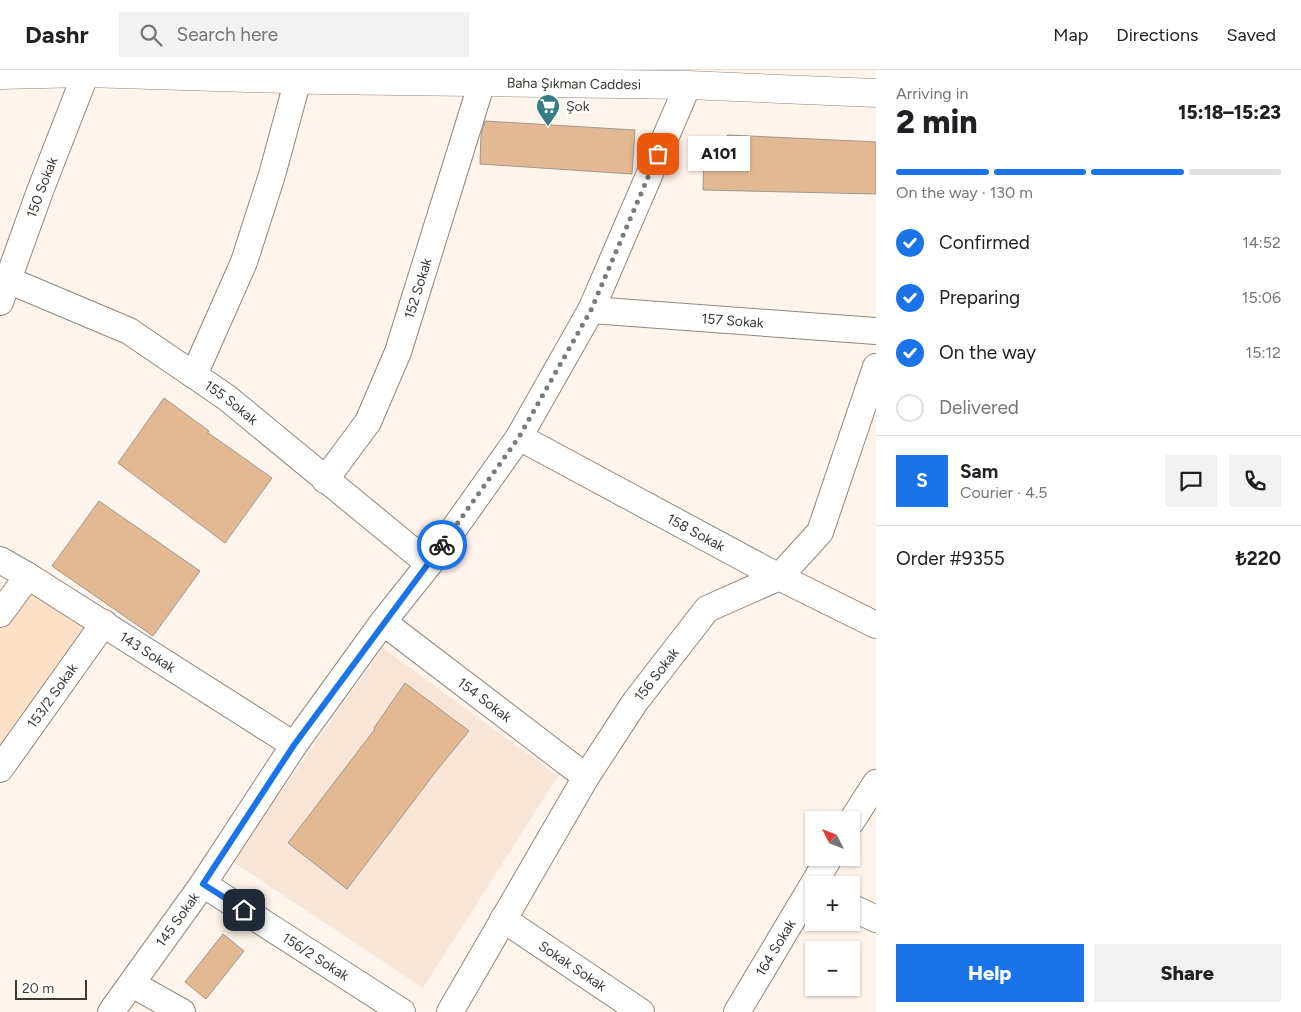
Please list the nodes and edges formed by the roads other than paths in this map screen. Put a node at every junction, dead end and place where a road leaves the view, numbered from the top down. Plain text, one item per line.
1 (86, 73) junction
2 (0, 75) edge
3 (312, 77) edge
4 (482, 82) junction
5 (688, 85) junction
6 (876, 93) edge
7 (4, 291) edge
8 (591, 310) junction
9 (876, 332) edge
10 (876, 367) edge
11 (194, 375) junction
12 (519, 437) junction
13 (325, 480) junction
14 (0, 560) edge
15 (429, 564) junction
16 (28, 576) junction
17 (779, 577) junction
18 (0, 614) edge
19 (383, 622) junction
20 (104, 623) junction
21 (876, 625) edge
22 (294, 745) junction
23 (0, 769) edge
24 (586, 777) junction
25 (876, 783) edge
26 (858, 811) edge
27 (203, 884) junction
28 (805, 899) edge
29 (860, 911) edge
30 (504, 919) junction
31 (876, 919) edge
32 (132, 984) junction
33 (111, 1012) edge
34 (182, 1012) edge
35 (402, 1012) edge
36 (450, 1012) edge
37 (641, 1012) edge
38 (736, 1012) edge

1 - 2 main road, Baha Şıkman Caddesi
1 - 3 main road, Baha Şıkman Caddesi
1 - 7 street, 150 Sokak
3 - 4 main road, Baha Şıkman Caddesi
3 - 11 street
4 - 5 main road, Baha Şıkman Caddesi
4 - 13 street, 152 Sokak
5 - 6 main road, Baha Şıkman Caddesi
5 - 8 street, 145 Sokak
7 - 11 street, 155 Sokak
8 - 9 street, 157 Sokak
8 - 12 street, 145 Sokak
10 - 17 street, 156 Sokak
11 - 13 street, 155 Sokak
12 - 15 street, 145 Sokak
12 - 17 street, 158 Sokak
13 - 15 street, 155 Sokak
14 - 16 street, 143 Sokak
15 - 19 street, 145 Sokak
16 - 18 street
16 - 20 street, 143 Sokak
17 - 21 street, 158 Sokak
17 - 24 street, 156 Sokak
19 - 22 street, 145 Sokak
19 - 24 street, 154 Sokak
20 - 22 street, 143 Sokak
20 - 23 street, 153/2 Sokak
22 - 27 street, 145 Sokak
24 - 30 street, 156 Sokak
25 - 26 street
27 - 32 street, 145 Sokak
27 - 35 street, 156/2 Sokak
28 - 38 street, 164 Sokak
29 - 31 street
30 - 36 street, 156 Sokak
30 - 37 street, Sokak Sokak
32 - 33 street, 145 Sokak
32 - 34 street

